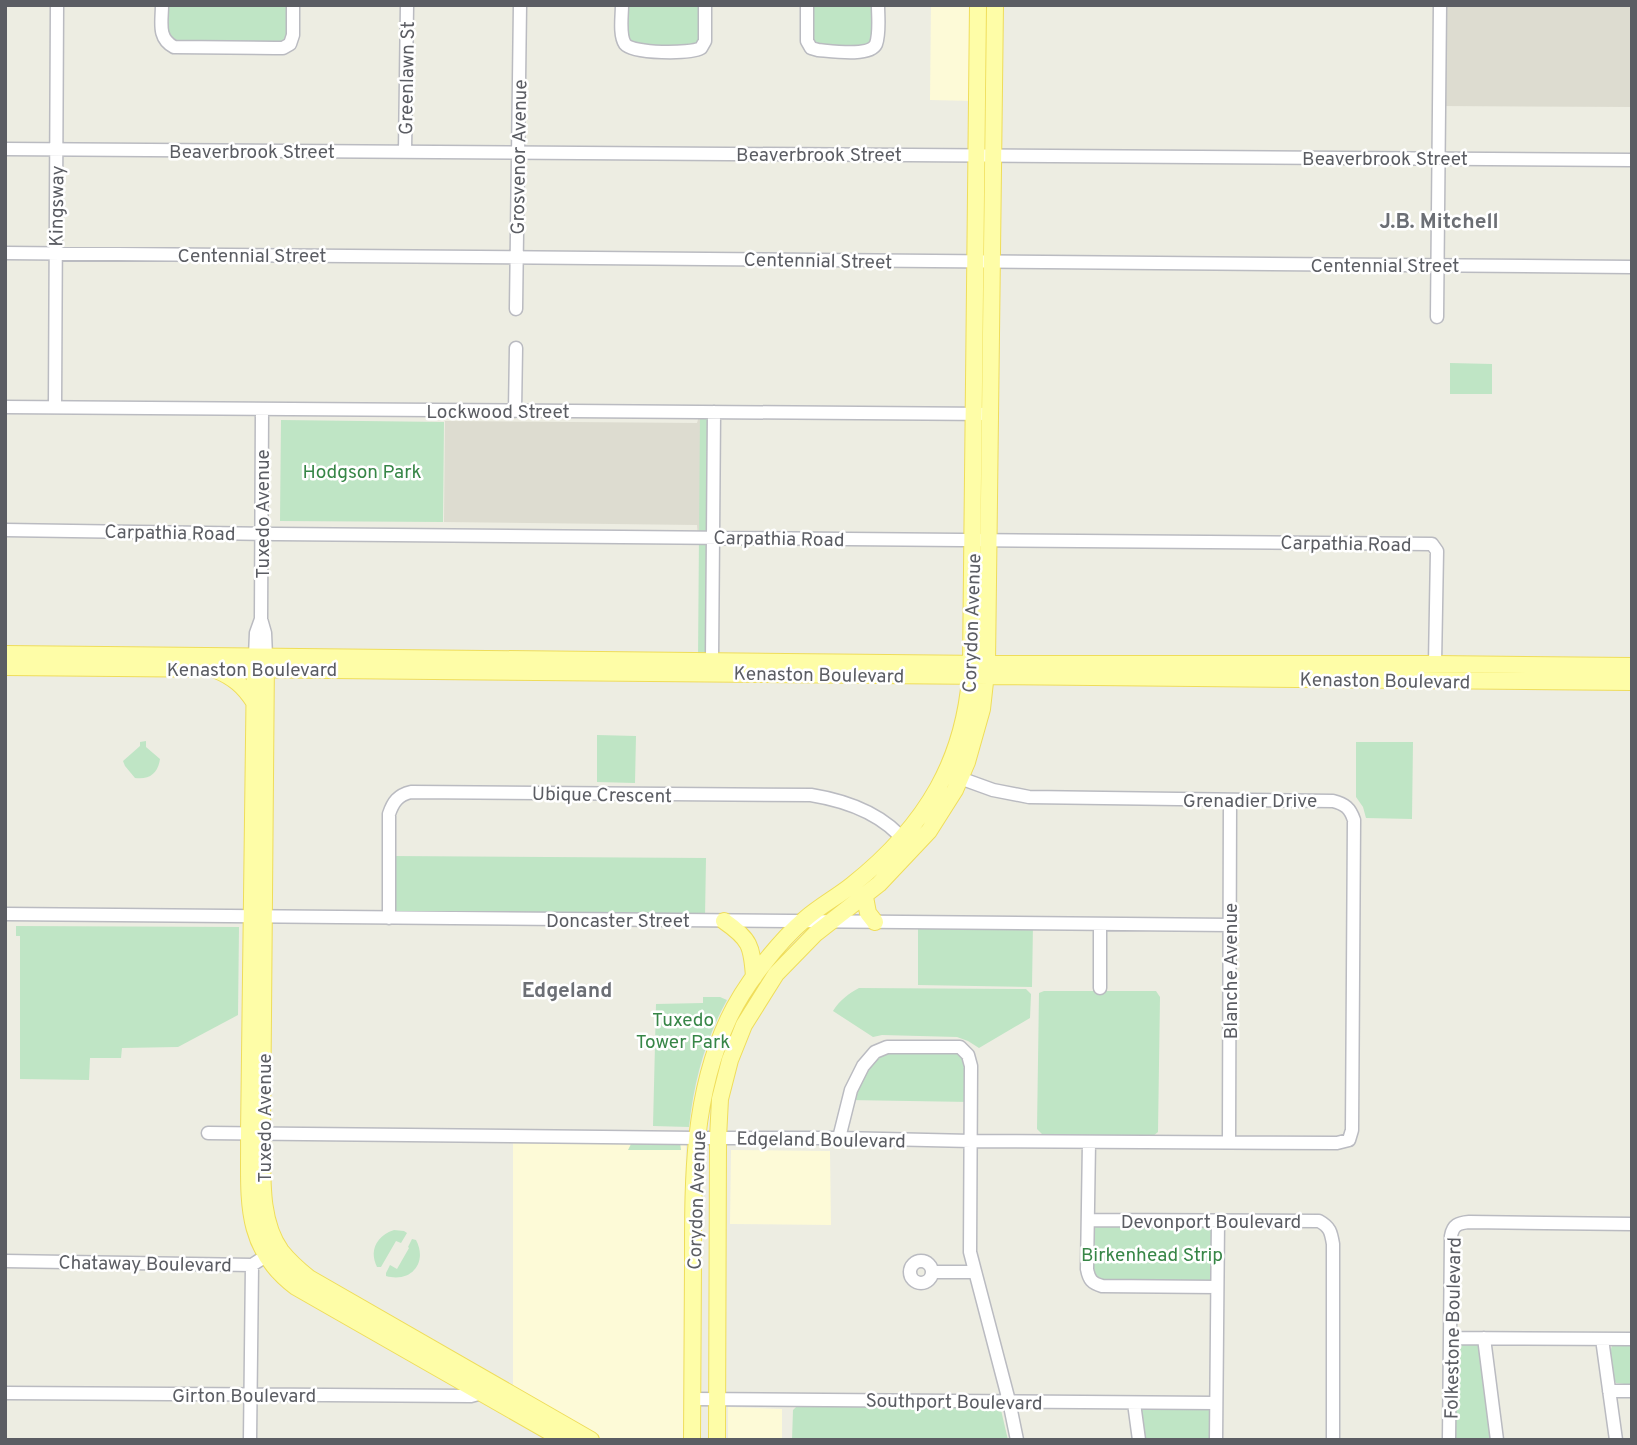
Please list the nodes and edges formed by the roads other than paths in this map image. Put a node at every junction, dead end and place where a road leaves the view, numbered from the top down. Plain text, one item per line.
1 (57, 5) edge
2 (162, 5) edge
3 (293, 5) edge
4 (407, 5) edge
5 (520, 5) edge
6 (622, 5) edge
7 (705, 5) edge
8 (807, 5) edge
9 (878, 5) edge
10 (978, 5) edge
11 (995, 5) edge
12 (1440, 5) edge
13 (5, 149) edge
14 (56, 149) junction
15 (405, 151) junction
16 (518, 152) junction
17 (985, 155) junction
18 (1438, 158) junction
19 (1632, 160) edge
20 (5, 253) edge
21 (55, 253) junction
22 (517, 257) junction
23 (976, 262) junction
24 (993, 262) junction
25 (1436, 265) junction
26 (1632, 267) edge
27 (516, 309) dead end
28 (1437, 317) dead end
29 (516, 348) dead end
30 (5, 407) edge
31 (55, 407) junction
32 (262, 409) junction
33 (515, 411) junction
34 (714, 412) junction
35 (974, 414) junction
36 (991, 414) junction
37 (5, 530) edge
38 (261, 533) junction
39 (713, 537) junction
40 (981, 540) junction
41 (5, 653) edge
42 (712, 660) junction
43 (261, 663) junction
44 (1435, 664) junction
45 (1632, 666) edge
46 (5, 667) edge
47 (214, 669) junction
48 (979, 670) junction
49 (1632, 682) edge
50 (254, 702) junction
51 (954, 776) junction
52 (1230, 800) junction
53 (907, 844) junction
54 (844, 891) junction
55 (859, 901) junction
56 (5, 914) edge
57 (258, 917) junction
58 (389, 918) junction
59 (724, 921) junction
60 (802, 921) junction
61 (832, 921) junction
62 (875, 922) junction
63 (1100, 924) junction
64 (1231, 925) junction
65 (783, 941) junction
66 (796, 953) junction
67 (754, 977) junction
68 (1100, 988) dead end
69 (208, 1133) dead end
70 (256, 1134) junction
71 (697, 1138) junction
72 (718, 1138) junction
73 (839, 1138) junction
74 (1349, 1140) joint
75 (971, 1141) junction
76 (1089, 1142) junction
77 (1229, 1142) junction
78 (1089, 1220) junction
79 (1218, 1220) junction
80 (1632, 1224) edge
81 (266, 1256) junction
82 (5, 1261) edge
83 (932, 1272) dead end
84 (974, 1272) junction
85 (1217, 1287) junction
86 (1450, 1338) junction
87 (1484, 1338) junction
88 (1602, 1339) junction
89 (1632, 1339) edge
90 (1609, 1391) junction
91 (1632, 1391) edge
92 (5, 1393) edge
93 (482, 1393) junction
94 (251, 1395) junction
95 (692, 1399) junction
96 (717, 1399) junction
97 (1009, 1401) junction
98 (1134, 1403) junction
99 (1215, 1403) junction
100 (250, 1440) edge
101 (564, 1440) edge
102 (591, 1440) edge
103 (692, 1440) edge
104 (717, 1440) edge
105 (1017, 1440) edge
106 (1139, 1440) edge
107 (1216, 1440) edge
108 (1333, 1440) edge
109 (1449, 1440) edge
110 (1497, 1440) edge
111 (1616, 1440) edge

1 - 14 street, Kingsway
2 - 3 street
4 - 15 street, Greenlawn St
5 - 16 street, Grosvenor Avenue
6 - 7 street
8 - 9 street
10 - 17 main road, Corydon Avenue
11 - 17 main road, Corydon Avenue
12 - 18 street
13 - 14 street, Beaverbrook Street
14 - 15 street, Beaverbrook Street
14 - 21 street, Kingsway
15 - 16 street, Beaverbrook Street
16 - 17 street, Beaverbrook Street
16 - 22 street, Grosvenor Avenue
17 - 18 street, Beaverbrook Street
17 - 23 main road, Corydon Avenue
17 - 24 main road, Corydon Avenue
18 - 19 street, Beaverbrook Street
18 - 25 street
20 - 21 street, Centennial Street
21 - 22 street, Centennial Street
21 - 31 street, Kingsway
22 - 23 street, Centennial Street
22 - 27 street, Grosvenor Avenue
23 - 24 street, Centennial Street
23 - 35 main road, Corydon Avenue
24 - 25 street, Centennial Street
24 - 36 main road, Corydon Avenue
25 - 26 street, Centennial Street
25 - 28 street
29 - 33 street
30 - 31 street, Lockwood Street
31 - 32 street, Lockwood Street
32 - 33 street, Lockwood Street
32 - 38 street, Tuxedo Avenue
33 - 34 street, Lockwood Street
34 - 35 street, Lockwood Street
34 - 39 street
35 - 36 street, Lockwood Street
35 - 40 main road, Corydon Avenue
36 - 40 main road, Corydon Avenue
37 - 38 street, Carpathia Road
38 - 39 street, Carpathia Road
38 - 43 street, Tuxedo Avenue
39 - 40 street, Carpathia Road
39 - 42 street
40 - 44 street, Carpathia Road
40 - 48 main road, Corydon Avenue
41 - 43 main road, Kenaston Boulevard
42 - 43 main road, Kenaston Boulevard
42 - 48 main road, Kenaston Boulevard
43 - 47 main road, Kenaston Boulevard
43 - 48 main road, Kenaston Boulevard
43 - 50 main road, Tuxedo Avenue
43 - 57 main road, Tuxedo Avenue
44 - 45 main road, Kenaston Boulevard
44 - 48 main road, Kenaston Boulevard
46 - 47 main road, Kenaston Boulevard
47 - 50 main road
48 - 49 main road, Kenaston Boulevard
48 - 51 main road, Corydon Avenue
50 - 57 main road, Tuxedo Avenue
51 - 52 street, Grenadier Drive
51 - 53 main road, Corydon Avenue
52 - 64 street, Blanche Avenue
52 - 74 street, Grenadier Drive
53 - 54 main road, Corydon Avenue
53 - 55 main road, Corydon Avenue
53 - 58 street, Ubique Crescent
54 - 55 main road
54 - 60 main road, Corydon Avenue
55 - 61 main road, Corydon Avenue
55 - 62 main road
56 - 57 street, Doncaster Street
57 - 58 street, Doncaster Street
57 - 70 main road, Tuxedo Avenue
58 - 59 street, Doncaster Street
59 - 60 street, Doncaster Street
59 - 67 main road
60 - 61 street, Doncaster Street
60 - 65 main road, Corydon Avenue
61 - 62 street, Doncaster Street
61 - 66 main road, Corydon Avenue
62 - 63 street, Doncaster Street
63 - 64 street, Doncaster Street
63 - 68 street
64 - 77 street, Blanche Avenue
65 - 66 main road
65 - 67 main road, Corydon Avenue
66 - 72 main road, Corydon Avenue
67 - 71 main road, Corydon Avenue
69 - 70 street, Edgeland Boulevard
70 - 71 street, Edgeland Boulevard
70 - 81 main road, Tuxedo Avenue
71 - 72 street, Edgeland Boulevard
71 - 95 main road, Corydon Avenue
72 - 73 street, Edgeland Boulevard
72 - 96 main road, Corydon Avenue
73 - 75 street, Edgeland Boulevard
73 - 75 street
74 - 77 street, Edgeland Boulevard
75 - 76 street, Edgeland Boulevard
75 - 84 street
76 - 77 street, Edgeland Boulevard
76 - 78 street
78 - 79 street, Devonport Boulevard
78 - 85 street
79 - 85 street
79 - 108 street, Devonport Boulevard
80 - 86 street, Folkestone Boulevard
81 - 82 street, Chataway Boulevard
81 - 93 main road, Tuxedo Avenue
81 - 94 street
81 - 102 main road, Tuxedo Avenue
83 - 84 street
84 - 97 street
85 - 99 street
86 - 87 street
86 - 109 street, Folkestone Boulevard
87 - 88 street
87 - 110 street
88 - 89 street
88 - 90 street
90 - 91 street
90 - 111 street
92 - 94 street, Girton Boulevard
93 - 94 street, Girton Boulevard
93 - 101 main road, Tuxedo Avenue
94 - 100 street
95 - 96 street, Southport Boulevard
95 - 103 main road, Corydon Avenue
96 - 97 street, Southport Boulevard
96 - 104 main road, Corydon Avenue
97 - 98 street, Southport Boulevard
97 - 105 street
98 - 99 street, Southport Boulevard
98 - 106 street
99 - 107 street

